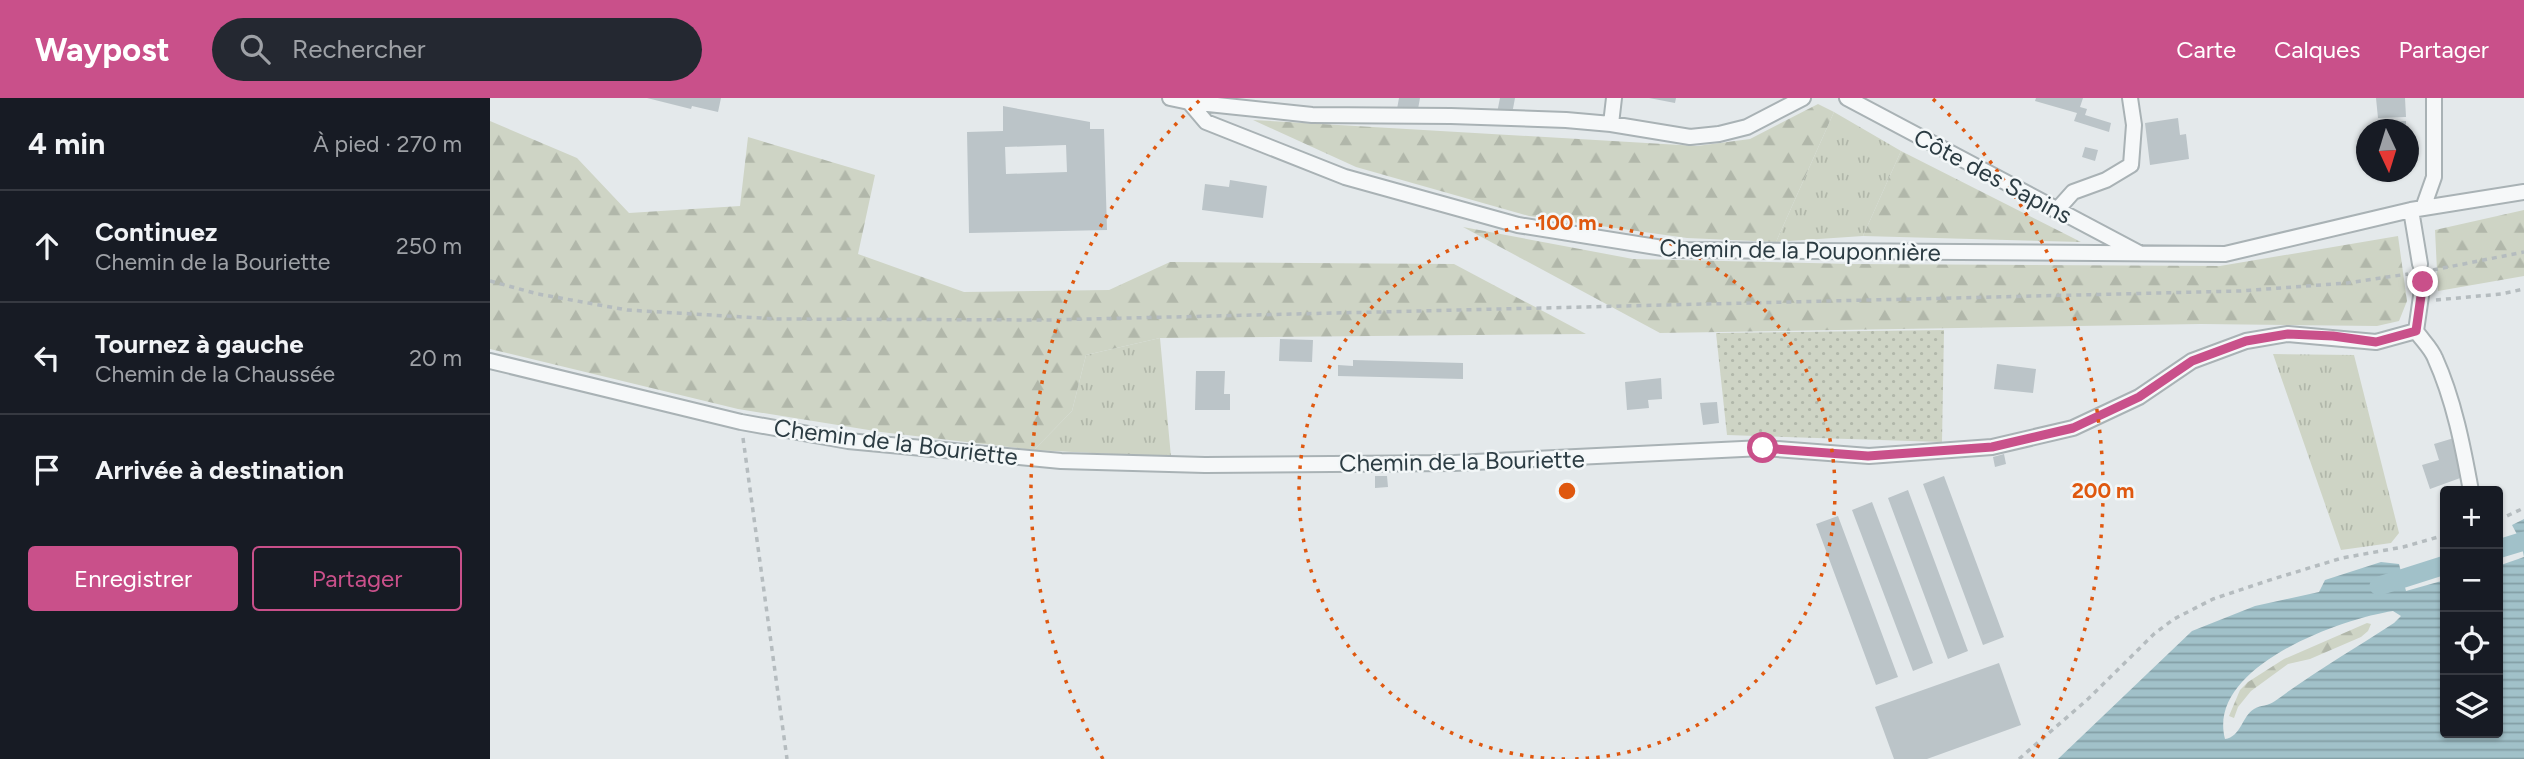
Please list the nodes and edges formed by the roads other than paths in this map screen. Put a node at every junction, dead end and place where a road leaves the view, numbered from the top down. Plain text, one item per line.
1 (1170, 98) edge
2 (1614, 98) edge
3 (1803, 98) edge
4 (1847, 98) edge
5 (2130, 98) edge
6 (2434, 98) edge
7 (1193, 100) edge
8 (1611, 124) junction
9 (2524, 192) edge
10 (2417, 209) junction
11 (2056, 211) junction
12 (2140, 254) junction
13 (2416, 331) junction
14 (490, 361) edge
15 (2470, 486) edge

1 - 7 street
2 - 8 street
3 - 8 street
4 - 11 street, Côte des Sapins
5 - 11 street
6 - 10 street
7 - 8 street
7 - 12 street, Chemin de la Pouponnière
9 - 10 street, Chemin de la Pouponnière
10 - 12 street, Chemin de la Pouponnière
10 - 13 street
11 - 12 street, Côte des Sapins
13 - 14 street, Chemin de la Bouriette
13 - 15 street

